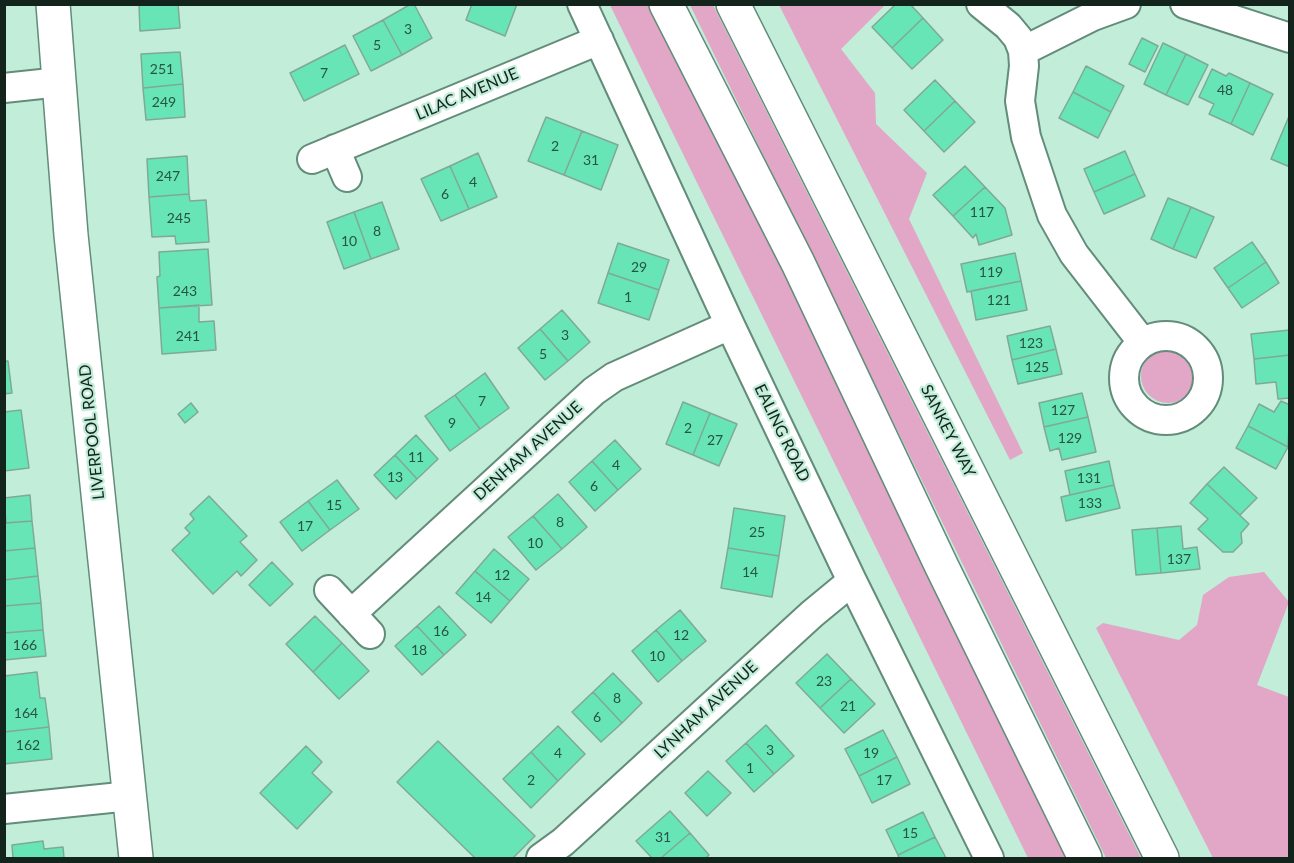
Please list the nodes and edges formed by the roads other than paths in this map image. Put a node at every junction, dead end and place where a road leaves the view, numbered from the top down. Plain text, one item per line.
1 (53, 4) edge
2 (582, 4) edge
3 (666, 4) edge
4 (733, 4) edge
5 (981, 4) edge
6 (1126, 4) edge
7 (1185, 4) edge
8 (1290, 38) edge
9 (599, 40) junction
10 (1023, 51) junction
11 (60, 82) junction
12 (4, 88) edge
13 (347, 177) dead end
14 (730, 325) junction
15 (1143, 343) dead end
16 (852, 581) junction
17 (329, 590) dead end
18 (130, 796) junction
19 (4, 809) edge
20 (561, 853) edge
21 (136, 858) edge
22 (989, 858) edge
23 (1085, 858) edge
24 (1162, 858) edge

1 - 11 main road, LIVERPOOL ROAD
2 - 9 street, EALING ROAD
3 - 23 main road
4 - 24 main road, SANKEY WAY
5 - 10 street
6 - 10 street
7 - 8 street
9 - 13 street, LILAC AVENUE
9 - 14 street, EALING ROAD
10 - 15 street
11 - 12 street
11 - 18 main road, LIVERPOOL ROAD
14 - 16 street, EALING ROAD
14 - 17 street, DENHAM AVENUE
16 - 20 street, LYNHAM AVENUE
16 - 22 street, EALING ROAD
18 - 19 street
18 - 21 main road, LIVERPOOL ROAD

